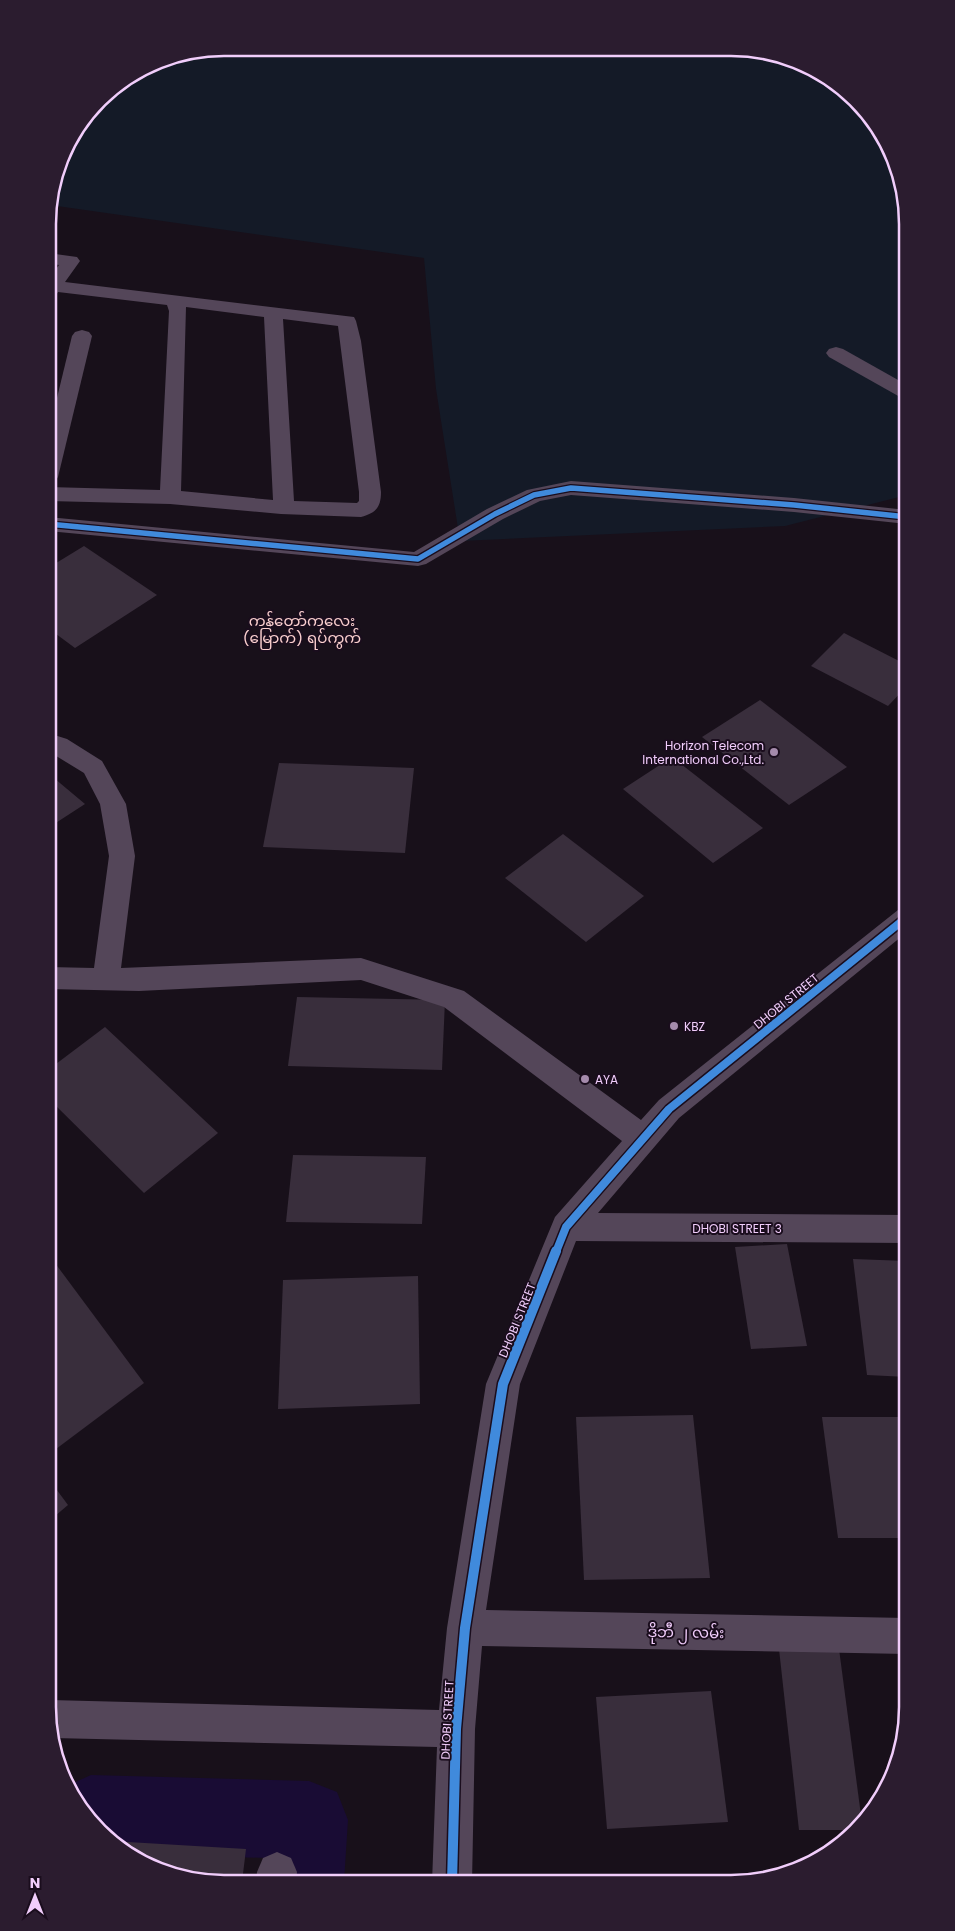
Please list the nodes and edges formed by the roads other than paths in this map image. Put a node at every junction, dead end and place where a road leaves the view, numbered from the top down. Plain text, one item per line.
1 (57, 259) edge
2 (57, 281) edge
3 (57, 290) edge
4 (175, 300) junction
5 (273, 312) junction
6 (82, 336) dead end
7 (836, 353) dead end
8 (899, 388) edge
9 (57, 440) edge
10 (57, 494) edge
11 (170, 497) junction
12 (281, 507) junction
13 (899, 516) edge
14 (57, 525) edge
15 (57, 745) edge
16 (899, 924) edge
17 (56, 978) edge
18 (106, 979) junction
19 (643, 1139) junction
20 (566, 1227) junction
21 (898, 1230) edge
22 (465, 1628) junction
23 (898, 1636) edge
24 (57, 1719) edge
25 (456, 1729) junction
26 (452, 1875) edge

1 - 2 street
3 - 4 street
4 - 5 street
4 - 11 street
5 - 12 street
5 - 12 street
6 - 9 street
7 - 8 street
10 - 11 street
11 - 12 street
13 - 14 street
15 - 18 street
16 - 19 street, DHOBI STREET
17 - 18 street
18 - 19 street
19 - 20 street, DHOBI STREET
20 - 21 street, DHOBI STREET 3
20 - 22 street, DHOBI STREET
22 - 23 street, ဒိုဘီ ၂ လမ်း
22 - 25 street, DHOBI STREET
24 - 25 street
25 - 26 street, DHOBI STREET

